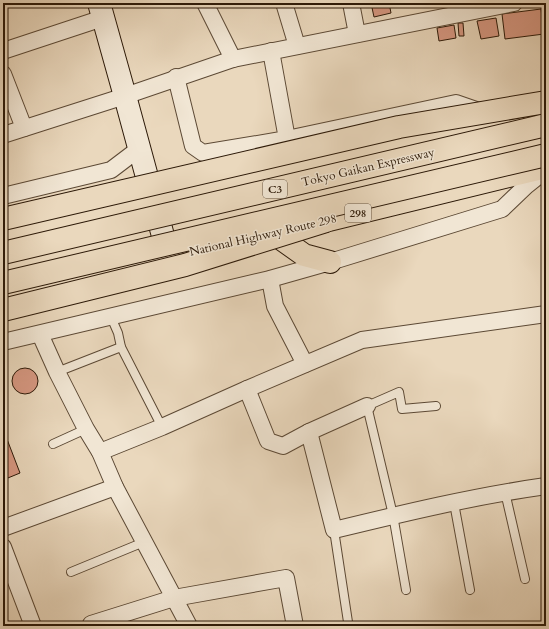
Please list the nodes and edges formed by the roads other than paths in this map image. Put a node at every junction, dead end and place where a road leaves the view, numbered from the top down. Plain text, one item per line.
1 (205, 3) edge
2 (284, 3) edge
3 (351, 3) edge
4 (514, 3) edge
5 (101, 11) edge
6 (357, 34) junction
7 (297, 46) junction
8 (3, 51) edge
9 (271, 51) junction
10 (233, 59) junction
11 (3, 74) edge
12 (176, 77) junction
13 (126, 96) junction
14 (546, 102) edge
15 (546, 112) edge
16 (505, 121) junction
17 (546, 125) edge
18 (24, 128) junction
19 (3, 134) edge
20 (287, 139) junction
21 (140, 148) junction
22 (546, 155) edge
23 (497, 167) junction
24 (546, 169) edge
25 (256, 178) junction
26 (7, 195) edge
27 (155, 202) junction
28 (3, 219) edge
29 (58, 224) junction
30 (273, 233) junction
31 (3, 238) edge
32 (3, 253) edge
33 (169, 258) junction
34 (330, 262) junction
35 (270, 279) junction
36 (8, 290) edge
37 (3, 310) edge
38 (546, 314) edge
39 (111, 317) junction
40 (3, 320) edge
41 (40, 334) junction
42 (3, 342) edge
43 (121, 347) junction
44 (305, 364) junction
45 (57, 372) junction
46 (247, 389) junction
47 (367, 406) junction
48 (436, 406) dead end
49 (162, 427) junction
50 (86, 429) junction
51 (309, 432) junction
52 (53, 444) dead end
53 (100, 452) junction
54 (546, 486) edge
55 (115, 487) junction
56 (505, 492) junction
57 (454, 503) junction
58 (393, 515) junction
59 (3, 528) edge
60 (334, 530) junction
61 (144, 542) junction
62 (4, 556) edge
63 (71, 572) dead end
64 (525, 580) dead end
65 (406, 590) dead end
66 (470, 590) dead end
67 (174, 598) junction
68 (348, 622) dead end
69 (91, 624) dead end
70 (34, 626) edge
71 (189, 626) edge
72 (295, 626) edge

1 - 10 street
2 - 7 street
3 - 6 street
4 - 6 street
5 - 8 street
5 - 13 street
6 - 7 street
7 - 9 street
9 - 10 street
9 - 20 street
10 - 12 street
11 - 18 street
12 - 13 street
12 - 20 street
13 - 18 street
13 - 21 street
14 - 28 highway, bridge
15 - 16 highway
16 - 20 street
16 - 25 highway
17 - 32 highway, Tokyo Gaikan Expressway / C3, bridge
18 - 19 street
20 - 25 street
21 - 26 street
21 - 27 street
22 - 23 highway, C3, bridge
23 - 36 highway, C3, bridge
23 - 37 highway, bridge
24 - 30 highway, National Highway Route 298 / 298
24 - 34 street
25 - 27 highway
26 - 29 street
27 - 29 highway
27 - 33 street
29 - 31 highway
30 - 33 highway, National Highway Route 298 / 298
30 - 34 highway
33 - 36 highway, National Highway Route 298 / 298
34 - 35 street
35 - 39 street
35 - 44 street
36 - 40 street
38 - 44 street
39 - 41 street
39 - 43 lane
41 - 42 street
41 - 45 street
43 - 45 lane
43 - 49 lane
44 - 46 street
45 - 50 street
46 - 49 street
46 - 51 street
47 - 48 lane
47 - 51 street
47 - 58 lane
49 - 53 street
50 - 52 lane
50 - 53 street
51 - 60 street
53 - 55 street
54 - 56 street
55 - 59 street
55 - 61 street
56 - 57 street
56 - 64 lane
57 - 58 street
57 - 66 lane
58 - 60 street
58 - 65 lane
60 - 68 lane
61 - 63 lane
61 - 67 street
62 - 70 street
67 - 69 street
67 - 71 street
67 - 72 street

